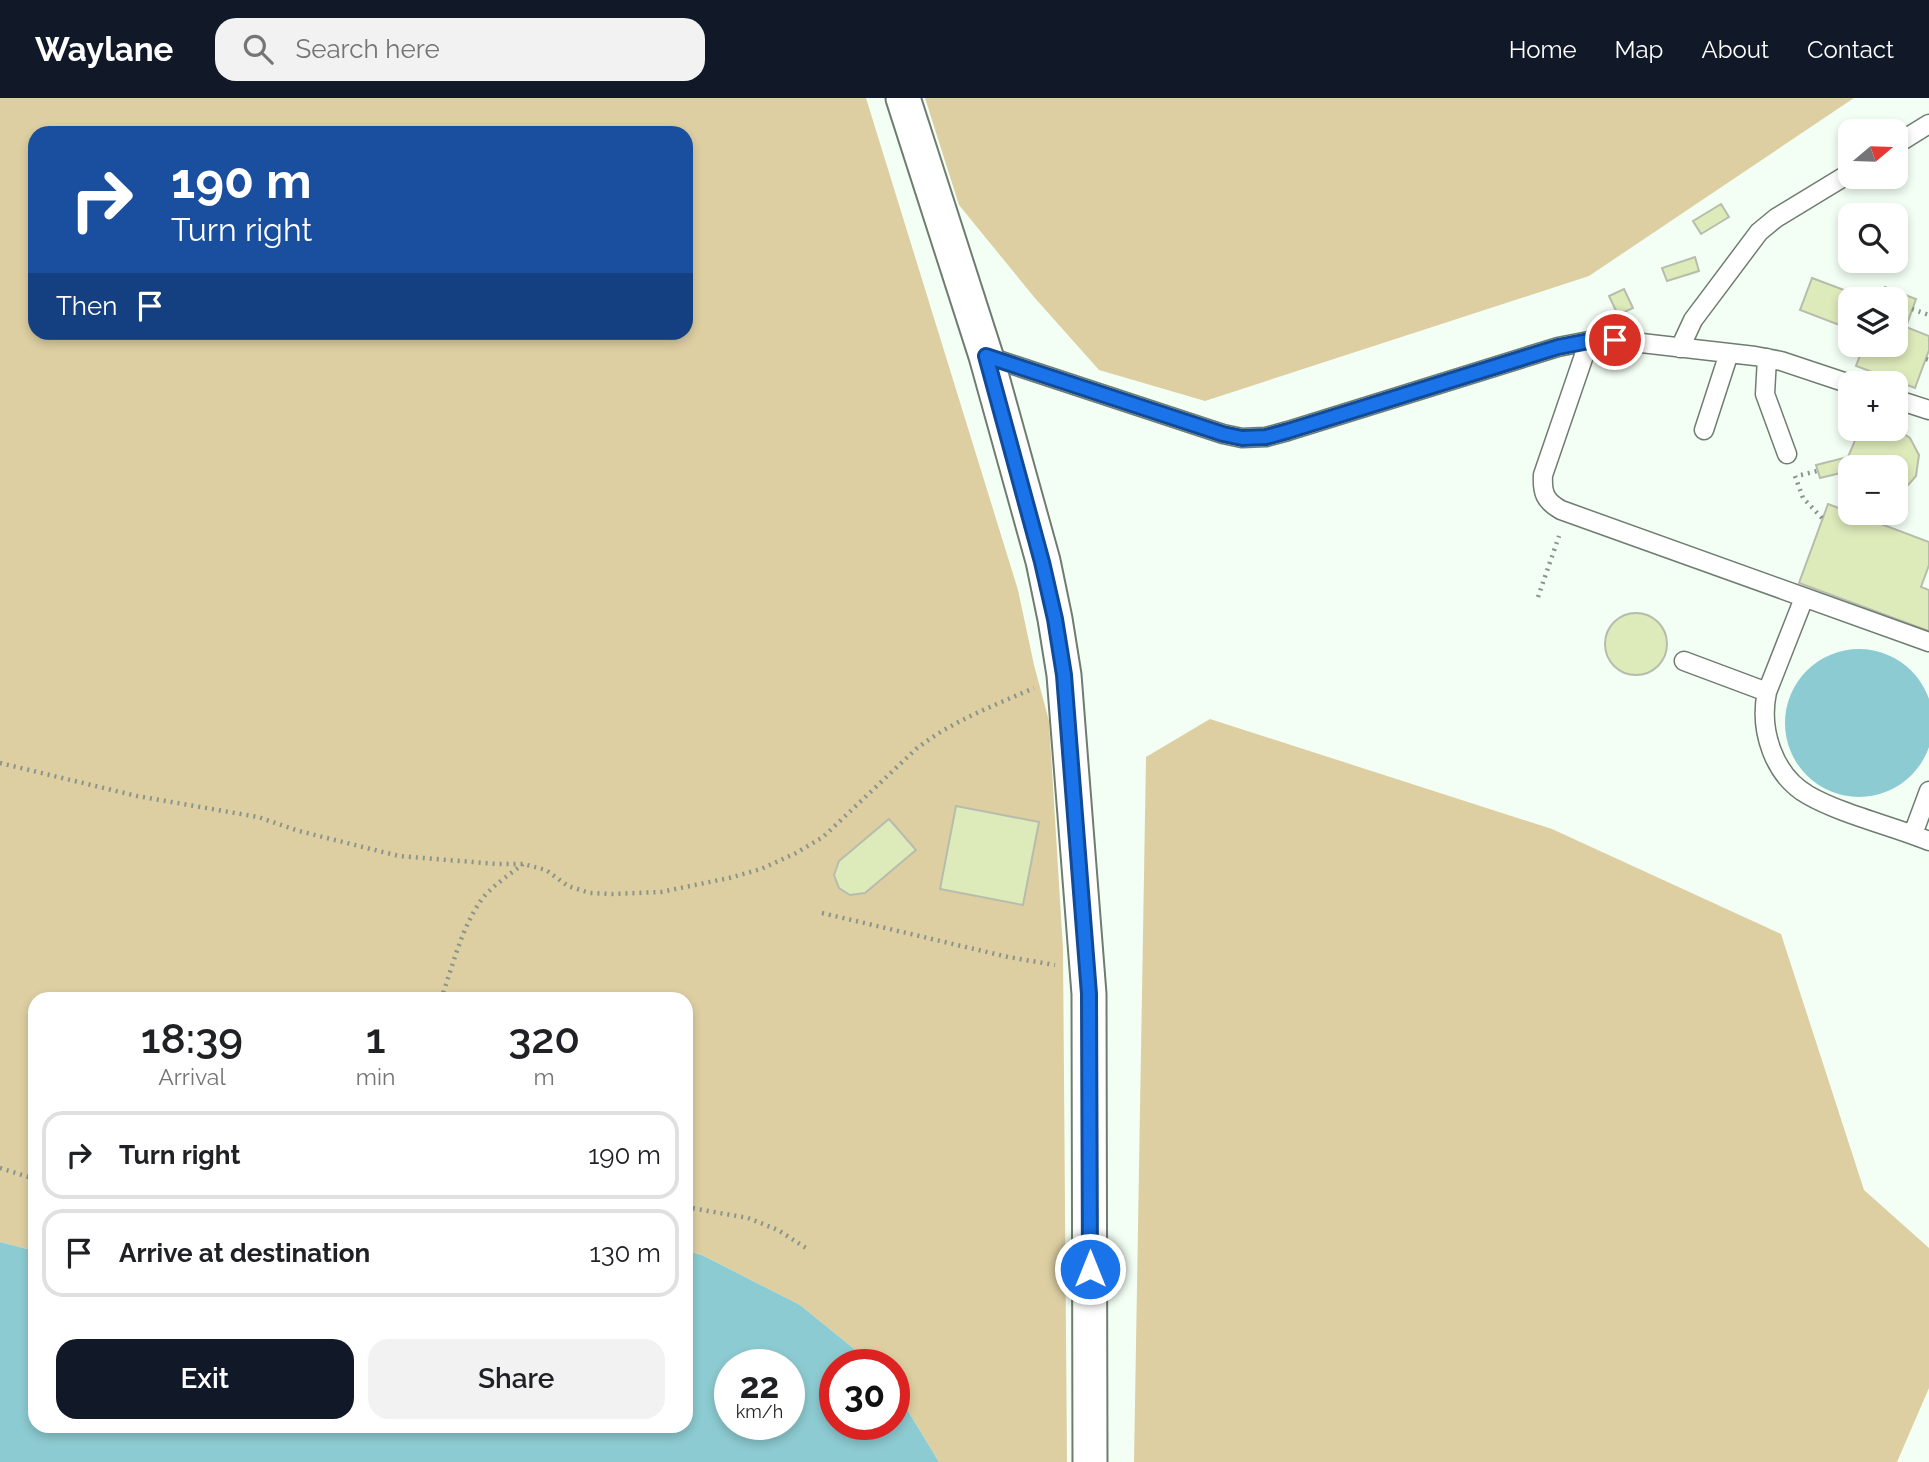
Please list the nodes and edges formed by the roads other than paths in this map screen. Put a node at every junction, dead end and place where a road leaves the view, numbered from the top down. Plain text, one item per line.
1 (903, 98) edge
2 (1929, 124) edge
3 (1908, 137) edge
4 (1838, 180) edge
5 (1589, 341) junction
6 (1680, 348) junction
7 (1729, 353) junction
8 (986, 356) junction
9 (1767, 358) junction
10 (1838, 380) edge
11 (1908, 403) edge
12 (1929, 410) edge
13 (1704, 430) dead end
14 (1787, 454) road end
15 (1804, 598) junction
16 (1929, 642) edge
17 (1685, 661) dead end
18 (1767, 692) junction
19 (1929, 791) edge
20 (1921, 837) edge
21 (1090, 1462) edge

1 - 8 street
2 - 3 lane
4 - 6 lane
5 - 6 lane
5 - 8 lane
5 - 15 lane
6 - 7 lane
7 - 9 lane
7 - 13 lane
8 - 21 street
9 - 10 lane
9 - 14 lane
11 - 12 lane
15 - 16 lane
15 - 18 lane
17 - 18 lane
18 - 20 lane
19 - 20 lane

